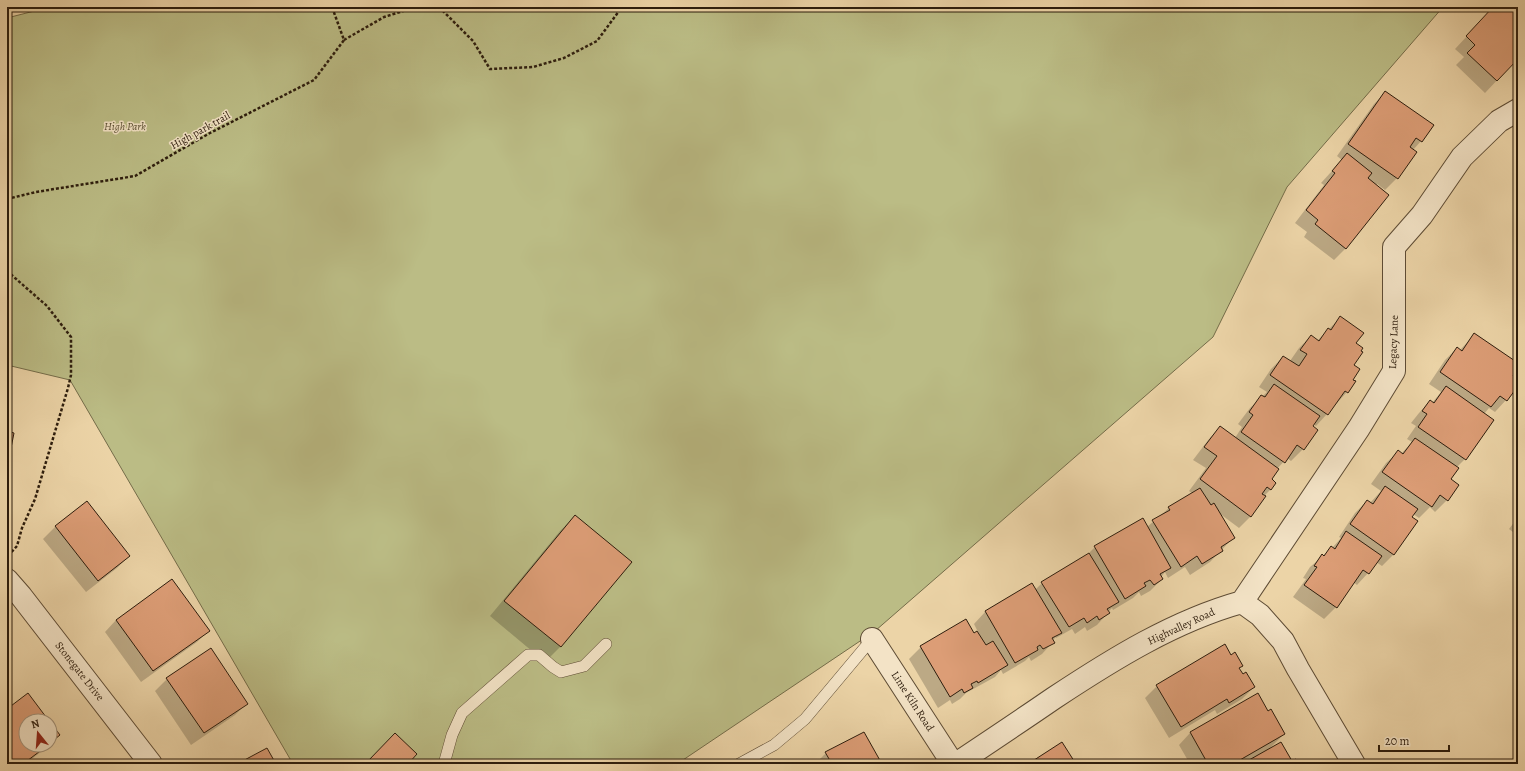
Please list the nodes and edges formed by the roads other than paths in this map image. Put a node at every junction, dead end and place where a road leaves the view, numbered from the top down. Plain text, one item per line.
1 (1518, 110) edge
2 (7, 580) edge
3 (1242, 602) junction
4 (872, 639) joint
5 (606, 644) dead end
6 (148, 763) edge
7 (444, 764) edge
8 (740, 764) edge
9 (955, 764) edge
10 (1354, 764) edge

1 - 3 street, Legacy Lane
2 - 6 street, Stonegate Drive
3 - 9 street, Highvalley Road
3 - 10 street
4 - 8 lane
4 - 9 street, Lime Kiln Road
5 - 7 lane

